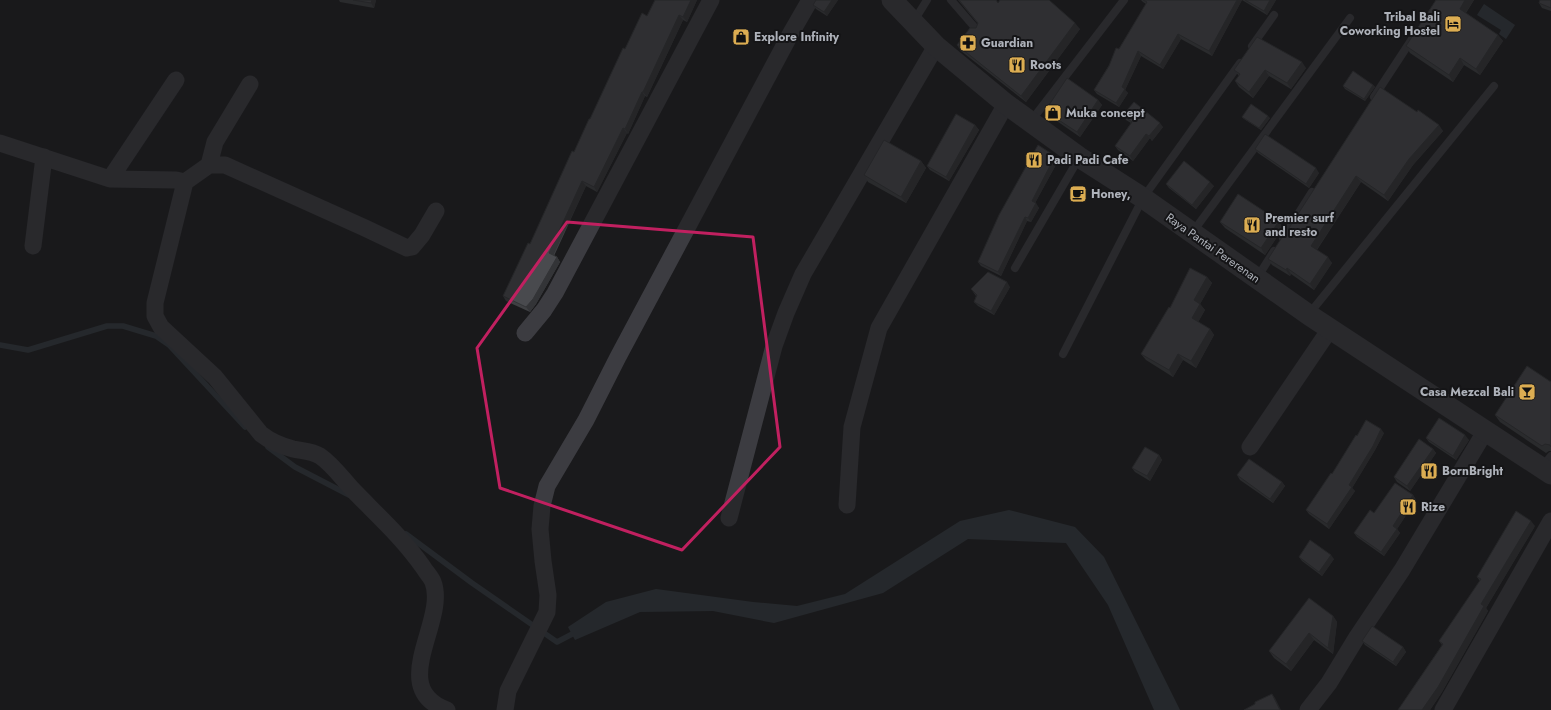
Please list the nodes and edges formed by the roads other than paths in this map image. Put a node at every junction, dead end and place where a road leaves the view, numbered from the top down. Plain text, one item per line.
1 (711, 0) edge
2 (810, 0) edge
3 (892, 0) edge
4 (927, 0) edge
5 (951, 0) edge
6 (1124, 0) edge
7 (1274, 15) dead end
8 (1350, 18) dead end
9 (913, 22) junction
10 (1419, 29) edge
11 (977, 30) edge
12 (936, 46) junction
13 (176, 80) dead end
14 (250, 84) dead end
15 (1494, 86) dead end
16 (1372, 101) edge
17 (1006, 104) junction
18 (1031, 121) junction
19 (0, 143) edge
20 (1079, 157) junction
21 (44, 158) junction
22 (209, 165) junction
23 (110, 179) junction
24 (185, 182) junction
25 (1316, 186) edge
26 (1143, 198) junction
27 (436, 211) dead end
28 (1192, 233) junction
29 (33, 246) dead end
30 (1015, 268) dead end
31 (1256, 278) junction
32 (1309, 315) junction
33 (1330, 329) junction
34 (525, 333) dead end
35 (1063, 354) dead end
36 (1486, 430) junction
37 (1250, 447) dead end
38 (1548, 466) edge
39 (847, 505) dead end
40 (730, 518) dead end
41 (1551, 521) edge
42 (446, 710) edge
43 (505, 710) edge
44 (1308, 710) edge
45 (1443, 710) edge

1 - 34 street
2 - 43 street
3 - 9 street, Raya Pantai Pererenan
4 - 9 lane
5 - 11 lane
6 - 18 lane
7 - 26 lane
8 - 28 lane
9 - 12 street, Raya Pantai Pererenan
10 - 16 lane
12 - 17 street, Raya Pantai Pererenan
12 - 40 street
13 - 23 street
14 - 22 street
15 - 32 lane
17 - 18 street, Raya Pantai Pererenan
17 - 39 street
18 - 20 street, Raya Pantai Pererenan
19 - 21 street
20 - 26 street, Raya Pantai Pererenan
20 - 30 lane
21 - 23 street
21 - 29 street
22 - 24 street
22 - 27 street
23 - 24 street
24 - 42 street
25 - 31 lane
26 - 28 street, Raya Pantai Pererenan
26 - 35 lane
28 - 31 street, Raya Pantai Pererenan
31 - 32 street, Raya Pantai Pererenan
32 - 33 street, Raya Pantai Pererenan
33 - 36 street, Raya Pantai Pererenan
33 - 37 street
36 - 38 street, Raya Pantai Pererenan
36 - 44 street
41 - 45 street

